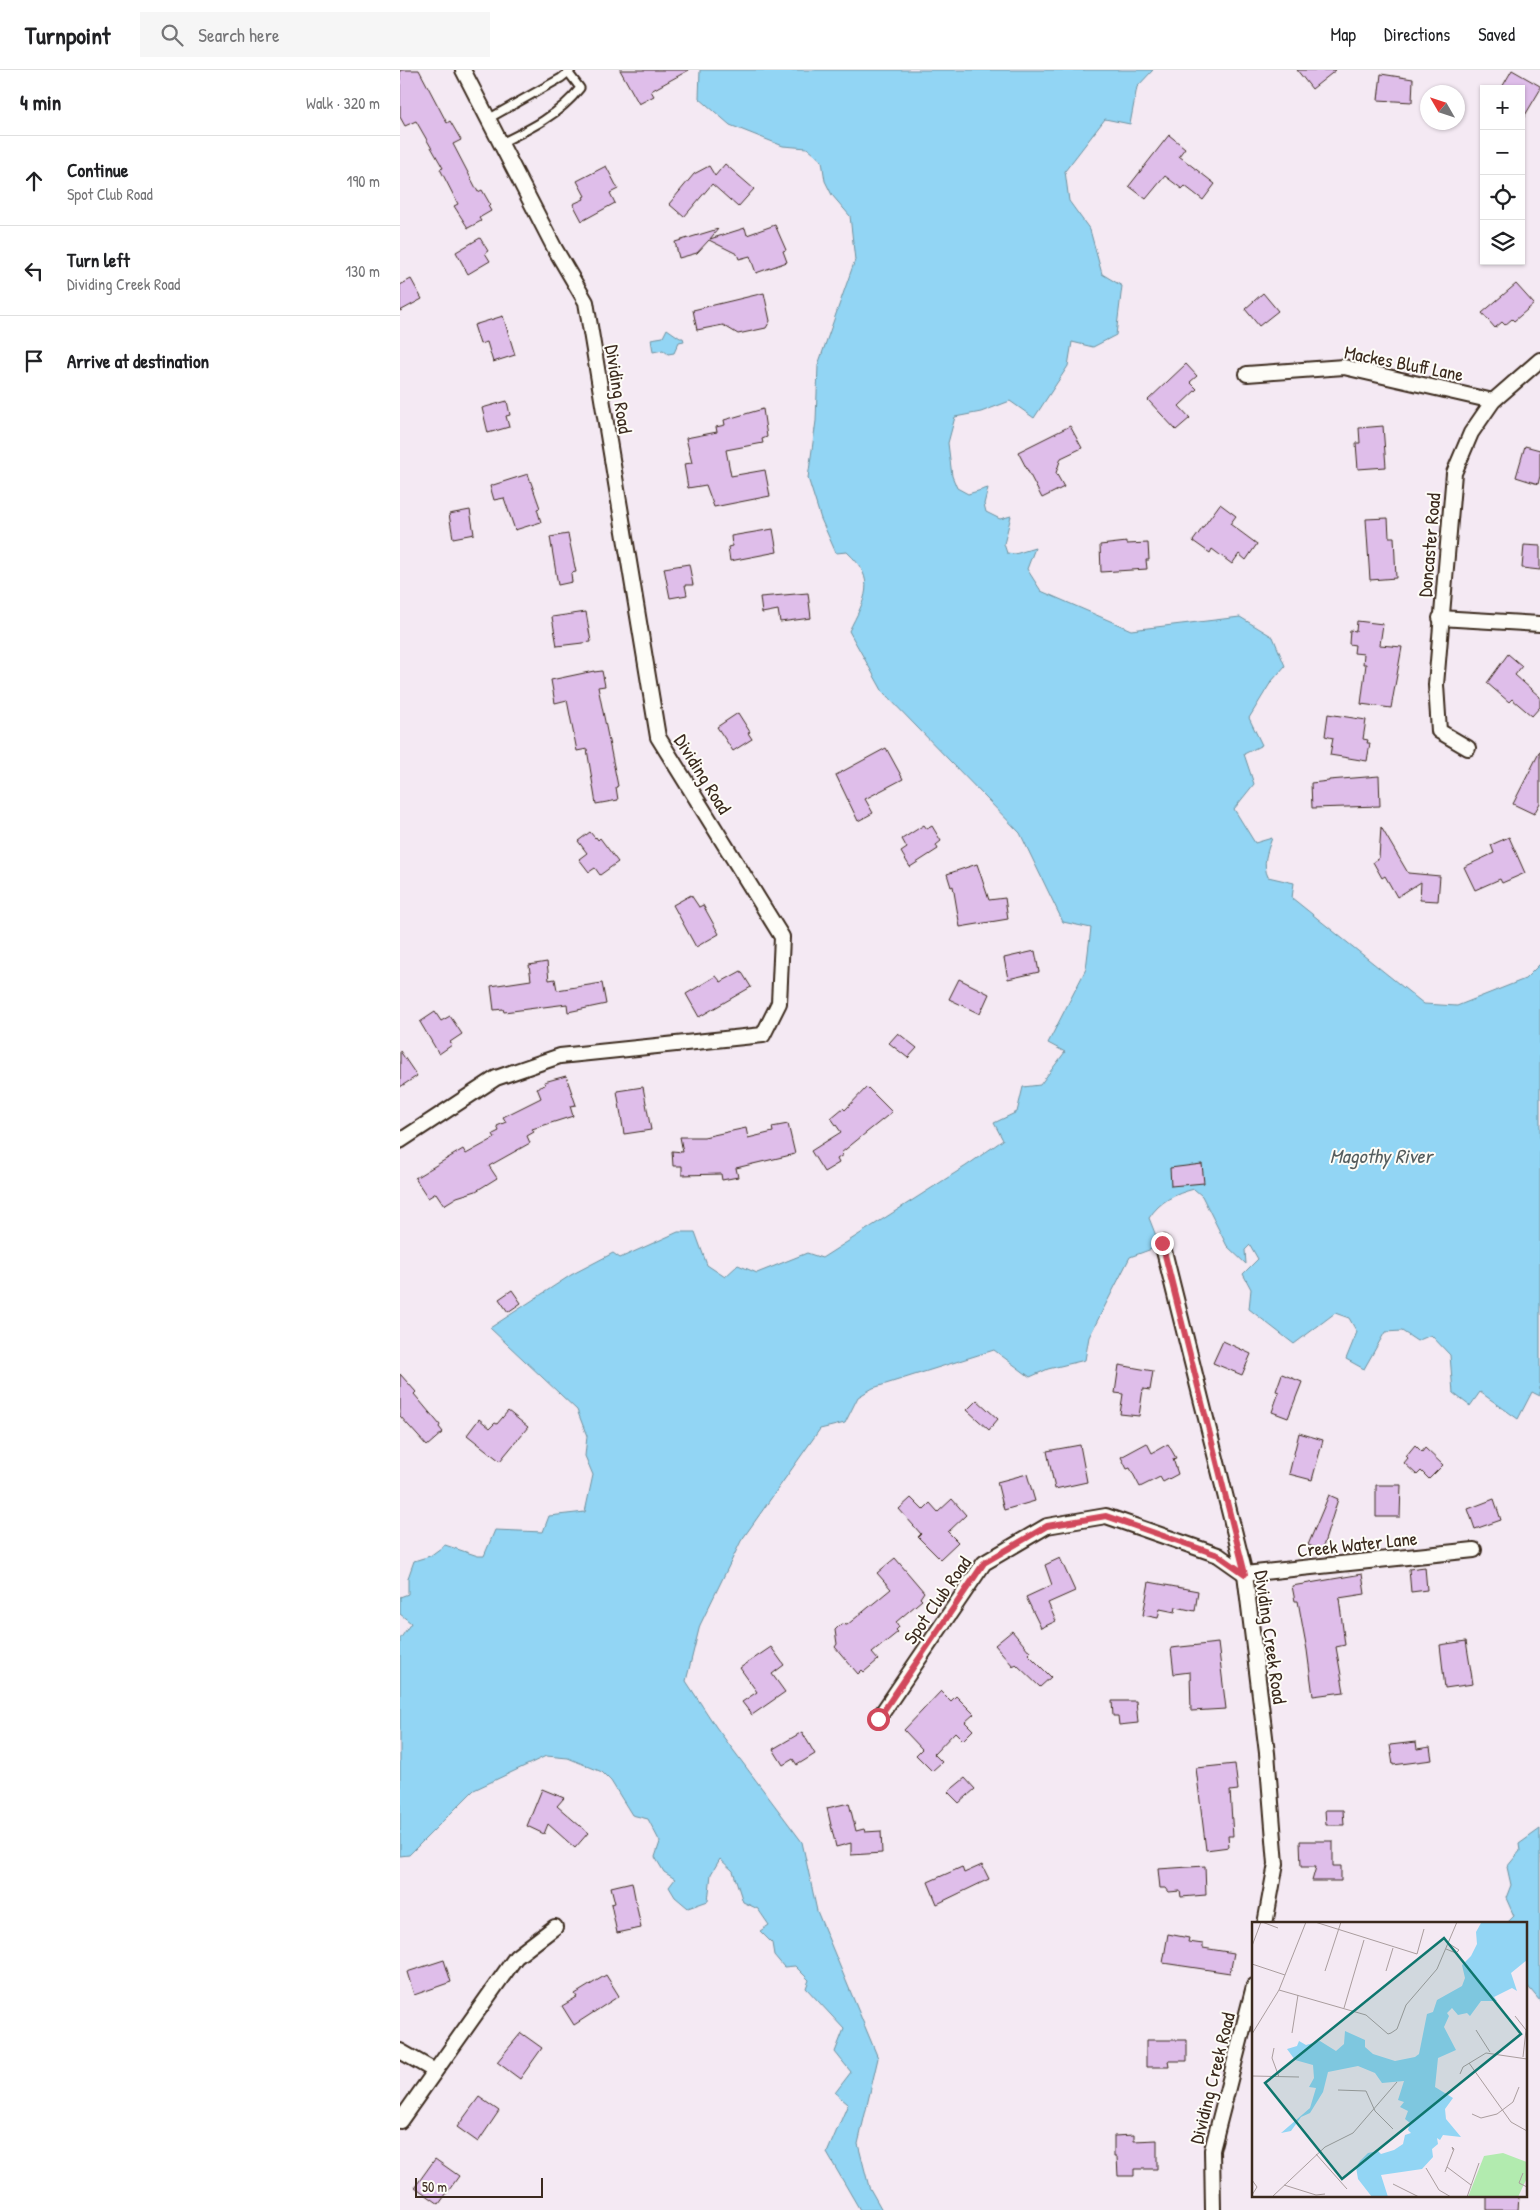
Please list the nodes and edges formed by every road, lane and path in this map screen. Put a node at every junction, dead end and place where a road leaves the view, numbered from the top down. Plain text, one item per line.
1 (463, 70) edge
2 (569, 71) edge
3 (488, 119) junction
4 (501, 144) junction
5 (1540, 360) edge
6 (1247, 374) dead end
7 (1493, 401) junction
8 (1440, 618) junction
9 (1540, 624) edge
10 (1468, 748) dead end
11 (400, 1141) edge
12 (1162, 1243) dead end
13 (1474, 1550) dead end
14 (1245, 1574) junction
15 (878, 1719) dead end
16 (1265, 1922) edge
17 (555, 1927) dead end
18 (1252, 1994) edge
19 (400, 2051) edge
20 (435, 2071) junction
21 (400, 2121) edge
22 (1213, 2210) edge

1 - 3 street, Dividing Road
2 - 3 lane
2 - 4 lane
3 - 4 street, Dividing Road
4 - 11 street, Dividing Road
5 - 7 street, Doncaster Road
6 - 7 street, Mackes Bluff Lane
7 - 8 street, Doncaster Road
8 - 9 street
8 - 10 street, Doncaster Road
12 - 14 street, Dividing Creek Road
13 - 14 street, Creek Water Lane
14 - 15 street, Spot Club Road
14 - 16 street, Dividing Creek Road
17 - 20 street
18 - 22 street, Dividing Creek Road
19 - 20 street
20 - 21 street

